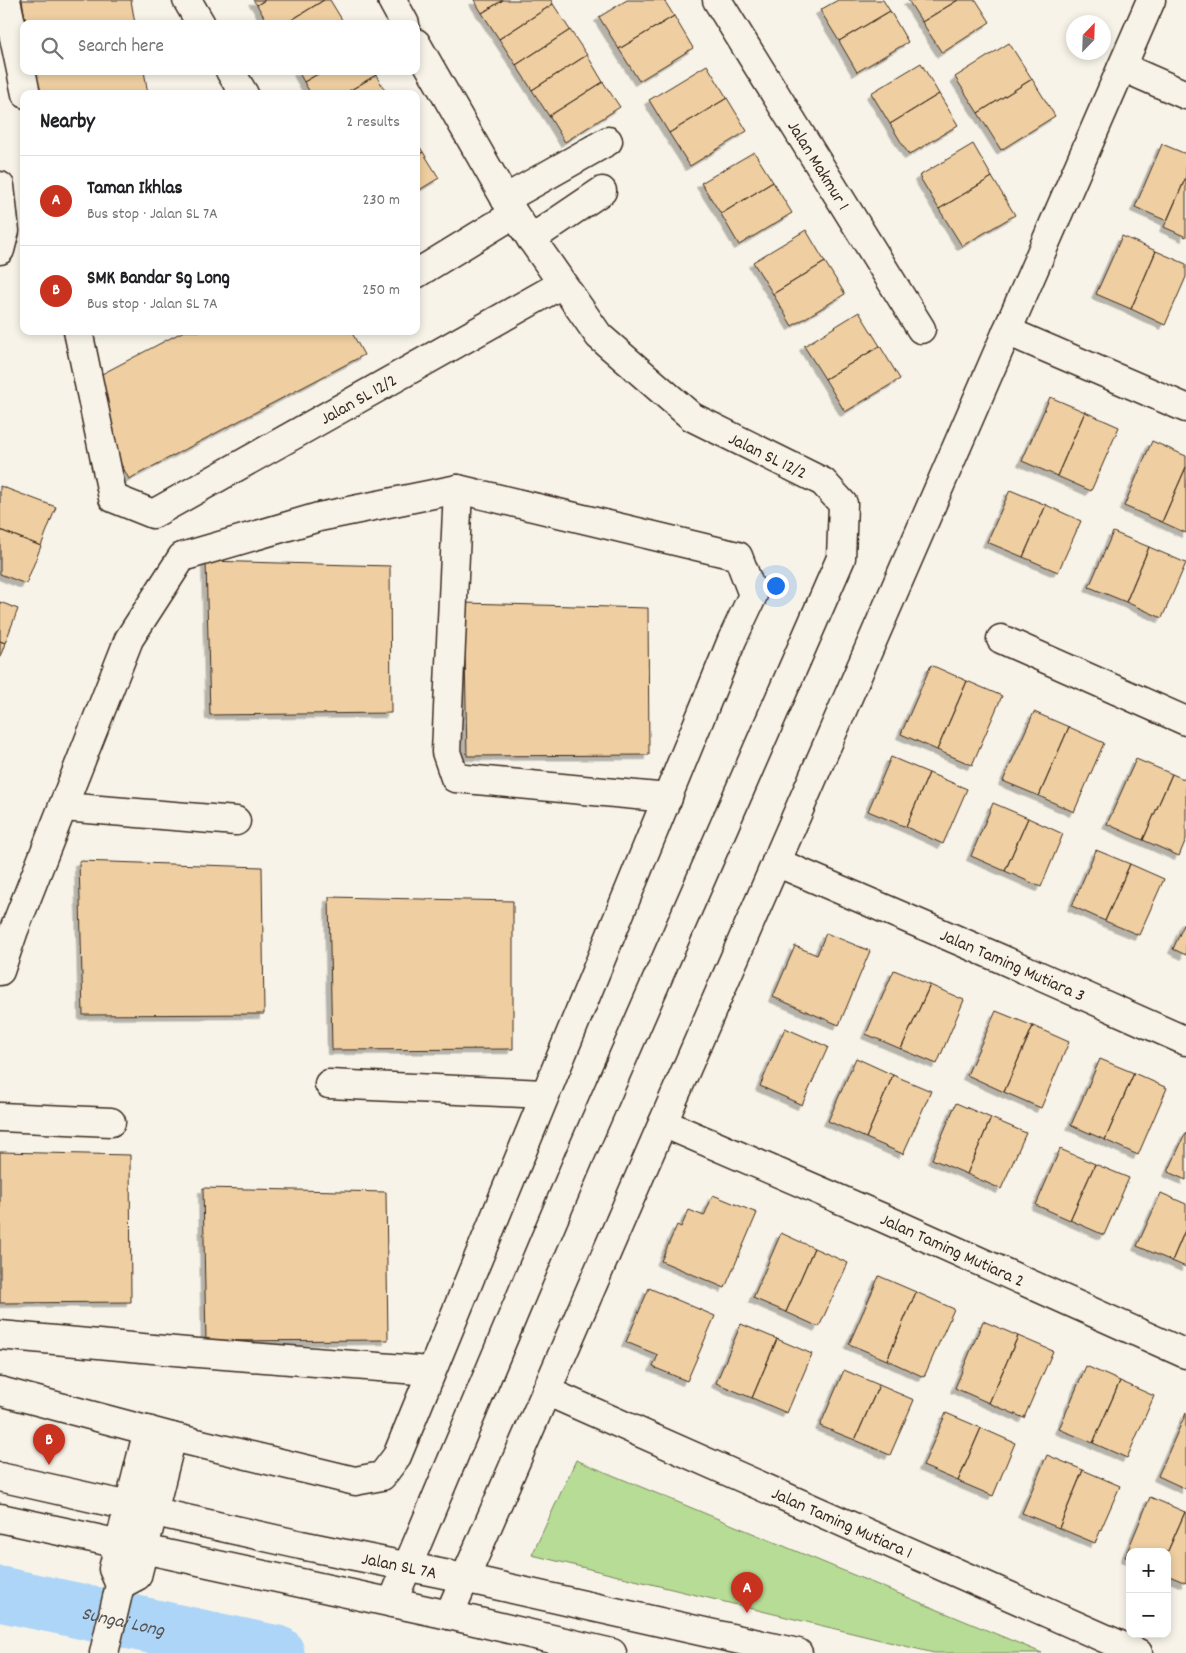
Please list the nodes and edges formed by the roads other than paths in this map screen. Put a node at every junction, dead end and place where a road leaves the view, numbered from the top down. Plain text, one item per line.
1 (6, 0) edge
2 (187, 0) edge
3 (392, 0) edge
4 (717, 0) edge
5 (1151, 0) edge
6 (199, 20) edge
7 (403, 20) edge
8 (420, 50) edge
9 (20, 66) edge
10 (1122, 67) junction
11 (22, 75) edge
12 (232, 75) edge
13 (25, 90) edge
14 (242, 90) edge
15 (1176, 91) edge
16 (608, 141) dead end
17 (0, 186) edge
18 (602, 191) dead end
19 (509, 207) junction
20 (531, 239) junction
21 (0, 250) edge
22 (420, 271) edge
23 (562, 284) junction
24 (921, 330) dead end
25 (1007, 331) junction
26 (84, 335) edge
27 (1186, 408) edge
28 (458, 489) junction
29 (1001, 639) dead end
30 (1186, 721) edge
31 (668, 798) junction
32 (63, 806) junction
33 (236, 821) dead end
34 (776, 862) junction
35 (0, 971) edge
36 (1186, 1041) edge
37 (329, 1084) dead end
38 (544, 1094) junction
39 (0, 1117) edge
40 (111, 1122) dead end
41 (663, 1122) junction
42 (0, 1335) edge
43 (1186, 1354) edge
44 (430, 1371) junction
45 (0, 1391) edge
46 (546, 1391) junction
47 (160, 1434) junction
48 (0, 1477) edge
49 (141, 1509) junction
50 (0, 1518) edge
51 (131, 1546) junction
52 (406, 1567) junction
53 (464, 1578) junction
54 (392, 1603) junction
55 (449, 1615) junction
56 (104, 1652) edge
57 (612, 1653) edge
58 (798, 1653) edge
59 (1138, 1653) edge

1 - 9 street
2 - 6 street
3 - 7 street
4 - 24 street, Jalan Makmur 1
5 - 10 street
8 - 19 street, Jalan SL 12/2
10 - 15 street
10 - 25 street
11 - 13 street
12 - 14 street
16 - 19 street
17 - 21 street
18 - 20 street
19 - 20 street, Jalan SL 12/2
19 - 22 street
20 - 23 street, Jalan SL 12/2
23 - 26 street, Jalan SL 12/2
23 - 52 street, Jalan SL 12/2
25 - 27 street
25 - 34 street
28 - 31 street
28 - 31 street
28 - 32 street
29 - 30 street
31 - 38 street
32 - 33 street
32 - 35 street
34 - 36 street, Jalan Taming Mutiara 3
34 - 41 street
37 - 38 street
38 - 44 street
39 - 40 street
41 - 43 street, Jalan Taming Mutiara 2
41 - 46 street
42 - 44 street
44 - 47 street
45 - 47 street
46 - 53 street
46 - 59 street, Jalan Taming Mutiara 1
47 - 49 street
48 - 49 street, Jalan SL 7A
49 - 51 street
49 - 52 street, Jalan SL 7A
50 - 51 street
51 - 54 street
51 - 56 street
52 - 53 street, Jalan SL 7A
52 - 54 street
53 - 55 street
53 - 58 street, Jalan SL 7A
54 - 55 street
55 - 57 street

